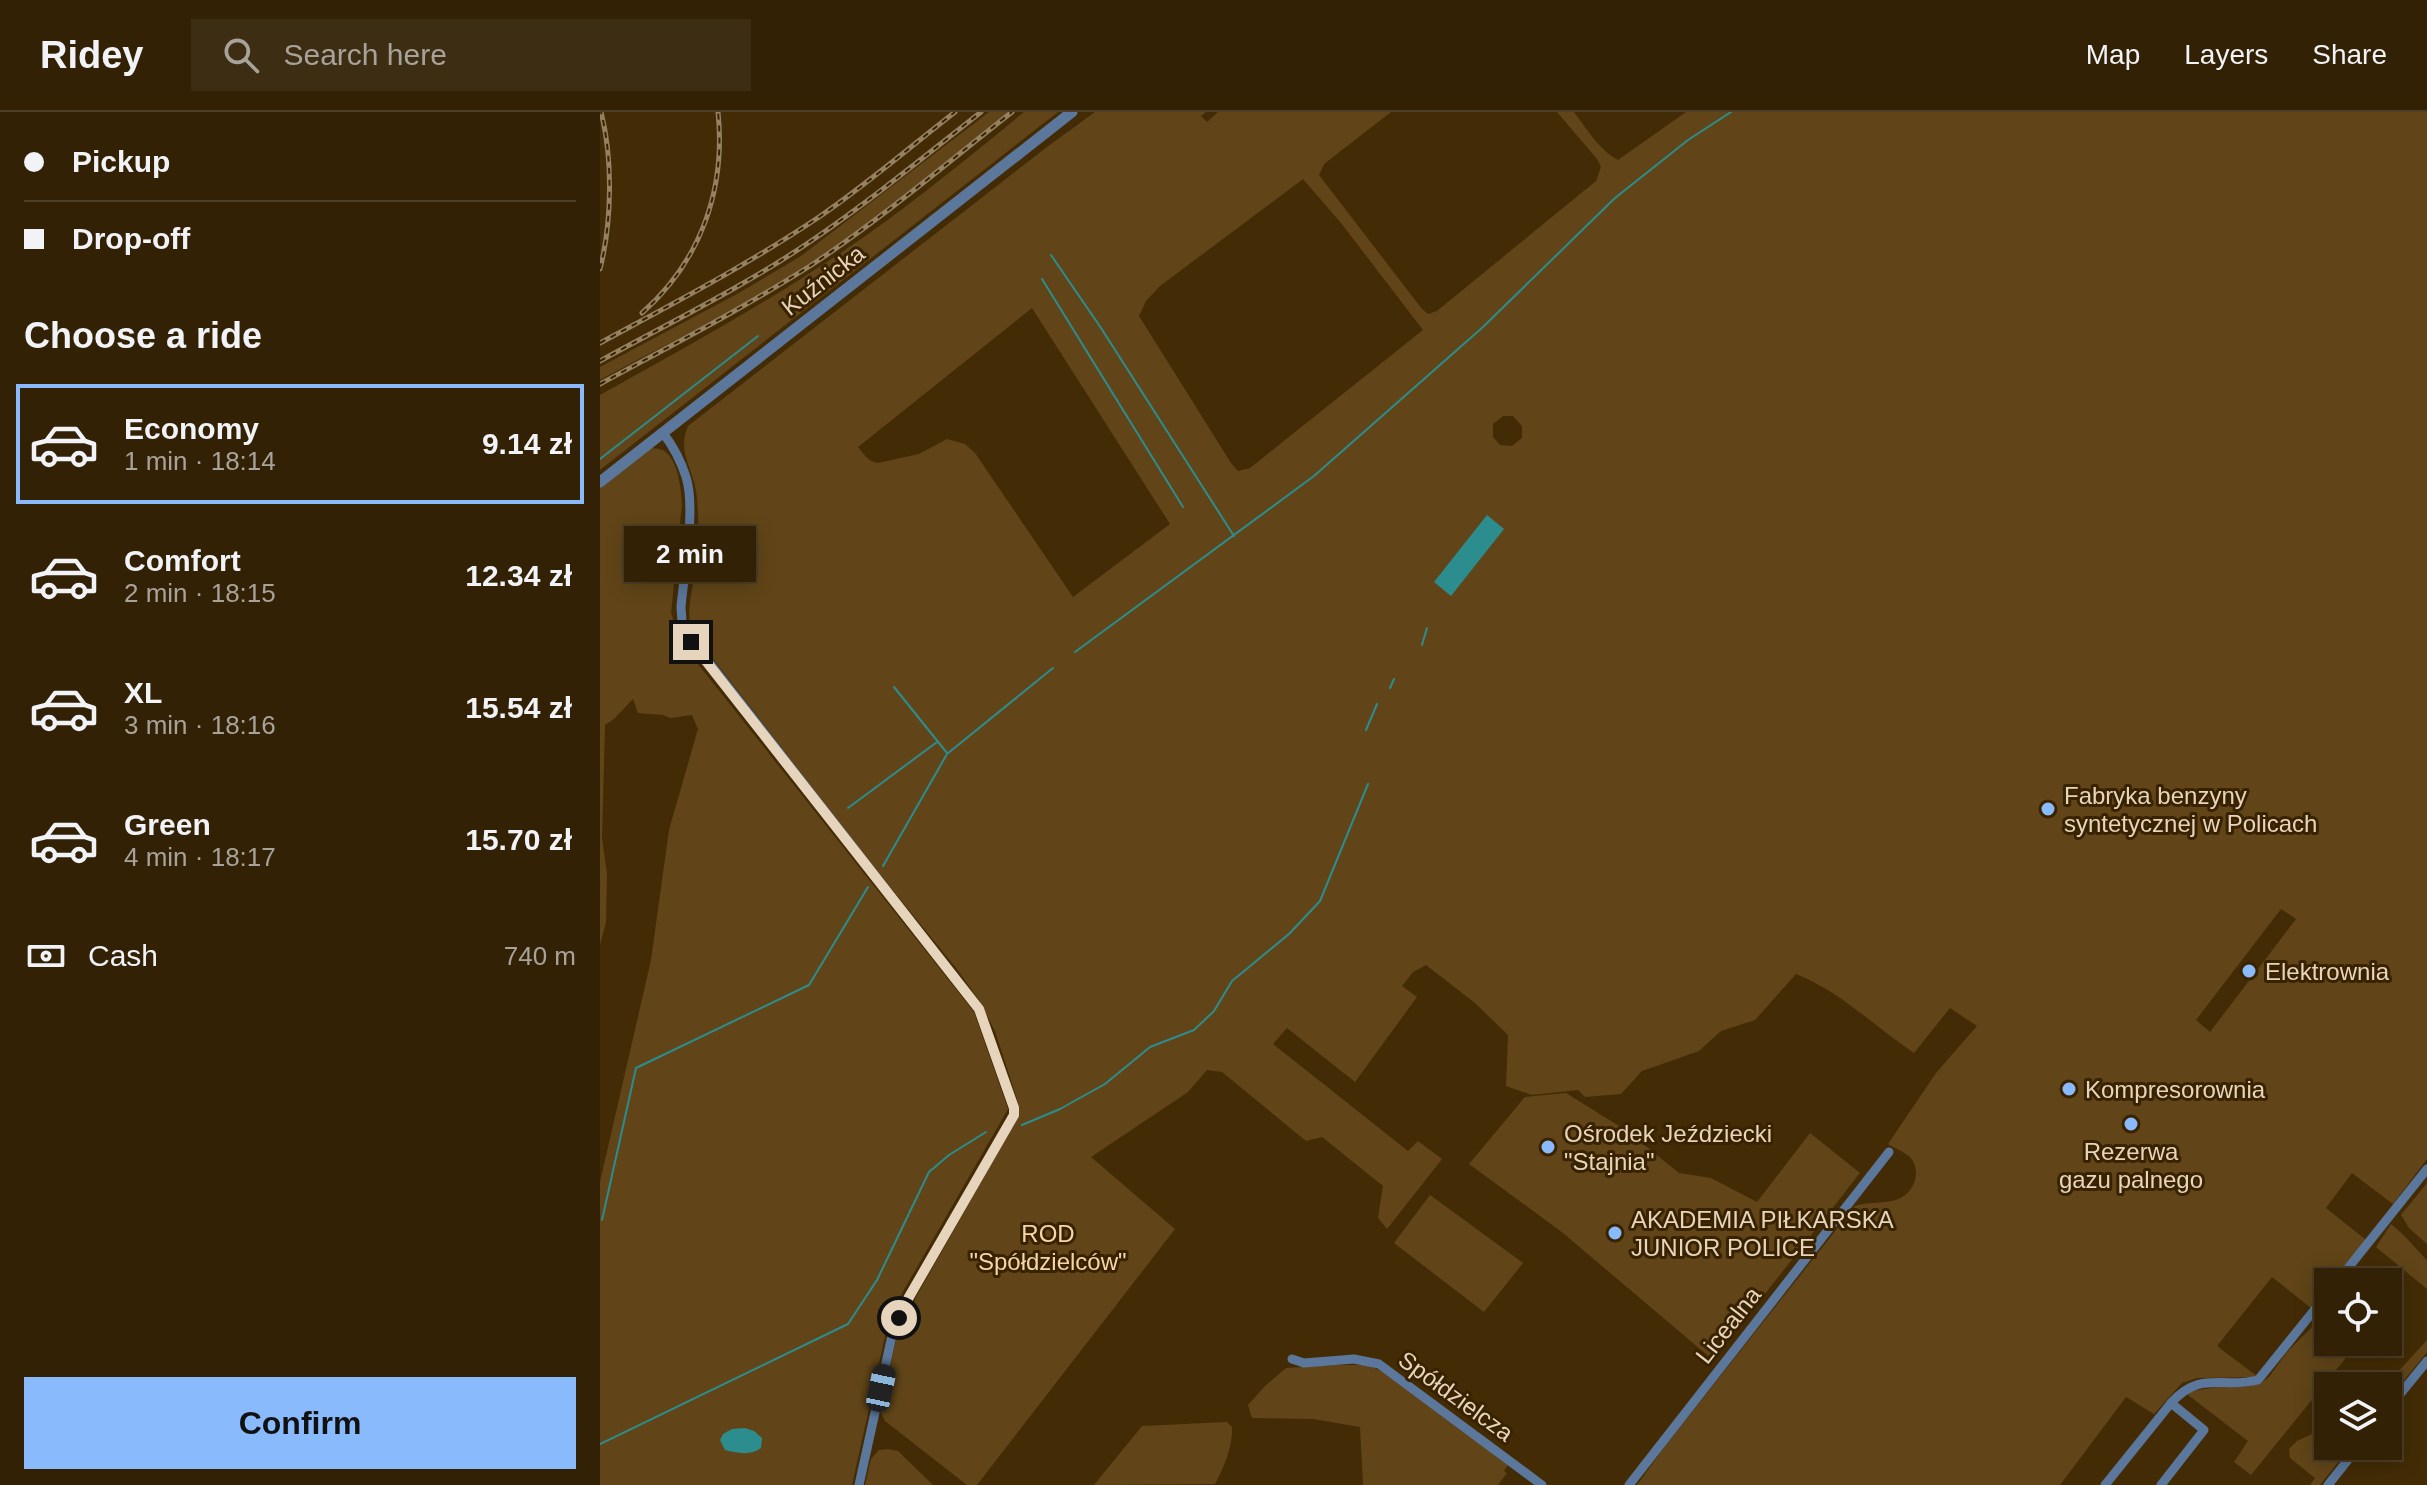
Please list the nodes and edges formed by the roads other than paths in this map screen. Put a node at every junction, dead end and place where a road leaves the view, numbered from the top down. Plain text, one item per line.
1 (1072, 112) edge
2 (663, 433) junction
3 (600, 482) edge
4 (1889, 1152) dead end
5 (2427, 1169) edge
6 (2348, 1268) edge
7 (2314, 1310) edge
8 (1292, 1359) dead end
9 (2427, 1361) edge
10 (2402, 1392) edge
11 (2171, 1403) junction
12 (2348, 1460) edge
13 (859, 1485) edge
14 (1542, 1485) edge
15 (1629, 1485) edge
16 (2105, 1485) edge
17 (2161, 1485) edge
18 (2328, 1485) edge

1 - 2 street, Kuźnicka
2 - 3 street, Kuźnicka
2 - 13 street
4 - 15 street, Licealna
5 - 6 street
7 - 11 street
8 - 14 street, Spółdzielcza
9 - 10 street
11 - 16 street
11 - 17 street
12 - 18 street

